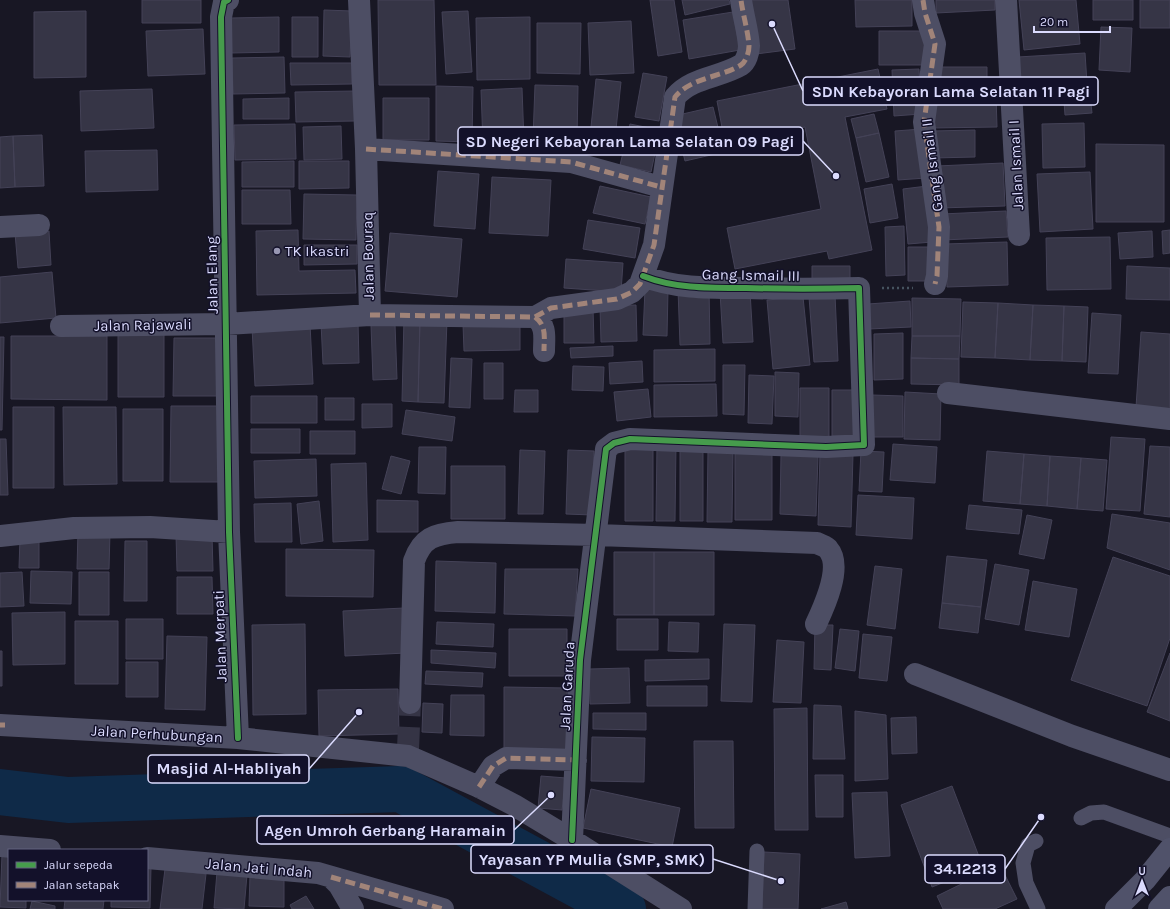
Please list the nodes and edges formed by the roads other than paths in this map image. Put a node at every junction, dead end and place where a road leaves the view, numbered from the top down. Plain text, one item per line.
1 (359, 0) edge
2 (741, 0) edge
3 (923, 0) edge
4 (1006, 0) edge
5 (224, 9) edge
6 (366, 149) junction
7 (661, 188) junction
8 (39, 225) dead end
9 (0, 227) edge
10 (1019, 235) dead end
11 (643, 276) junction
12 (935, 284) road end
13 (859, 288) joint
14 (370, 315) junction
15 (535, 317) junction
16 (226, 324) junction
17 (61, 326) dead end
18 (544, 351) dead end
19 (948, 393) dead end
20 (1170, 419) edge
21 (229, 532) junction
22 (597, 535) junction
23 (0, 536) edge
24 (816, 624) dead end
25 (915, 674) dead end
26 (410, 703) tunnel mouth
27 (0, 725) edge
28 (238, 738) junction
29 (576, 760) junction
30 (1170, 770) edge
31 (479, 787) junction
32 (1081, 818) dead end
33 (1170, 836) edge
34 (572, 840) junction
35 (1036, 840) dead end
36 (0, 846) edge
37 (38, 849) edge
38 (1170, 849) edge
39 (757, 852) dead end
40 (148, 858) edge
41 (331, 877) junction
42 (1170, 897) edge
43 (352, 909) edge
44 (444, 909) edge
45 (681, 909) edge
46 (755, 909) edge
47 (1038, 909) edge
48 (1116, 909) edge
49 (1159, 909) edge

1 - 6 street, Jalan Bouraq
2 - 7 street
3 - 12 street, Gang Ismail II
4 - 10 street, Jalan Ismail I
5 - 16 street, Jalan Elang
6 - 7 street
6 - 14 street, Jalan Bouraq
7 - 11 street
8 - 9 street
11 - 13 street, Gang Ismail III
11 - 15 street
13 - 22 street, Jalan Garuda
14 - 15 street
14 - 16 street, Jalan Bouraq
15 - 18 street
16 - 17 street, Jalan Rajawali
16 - 21 street, Jalan Elang
19 - 20 street
21 - 23 street
21 - 28 street, Jalan Merpati
22 - 24 street
22 - 26 street
22 - 29 street, Jalan Garuda
25 - 30 street
27 - 28 street, Jalan Perhubungan
28 - 31 street, Jalan Perhubungan
29 - 31 street
29 - 34 street, Jalan Garuda
31 - 34 street, Jalan Perhubungan
32 - 33 lane
34 - 45 street, Jalan Perhubungan
35 - 47 lane
36 - 37 street
38 - 48 main road
39 - 46 lane
40 - 41 street, Jalan Jati Indah
41 - 43 street, Jalan Jati Indah
41 - 44 street
42 - 49 main road

